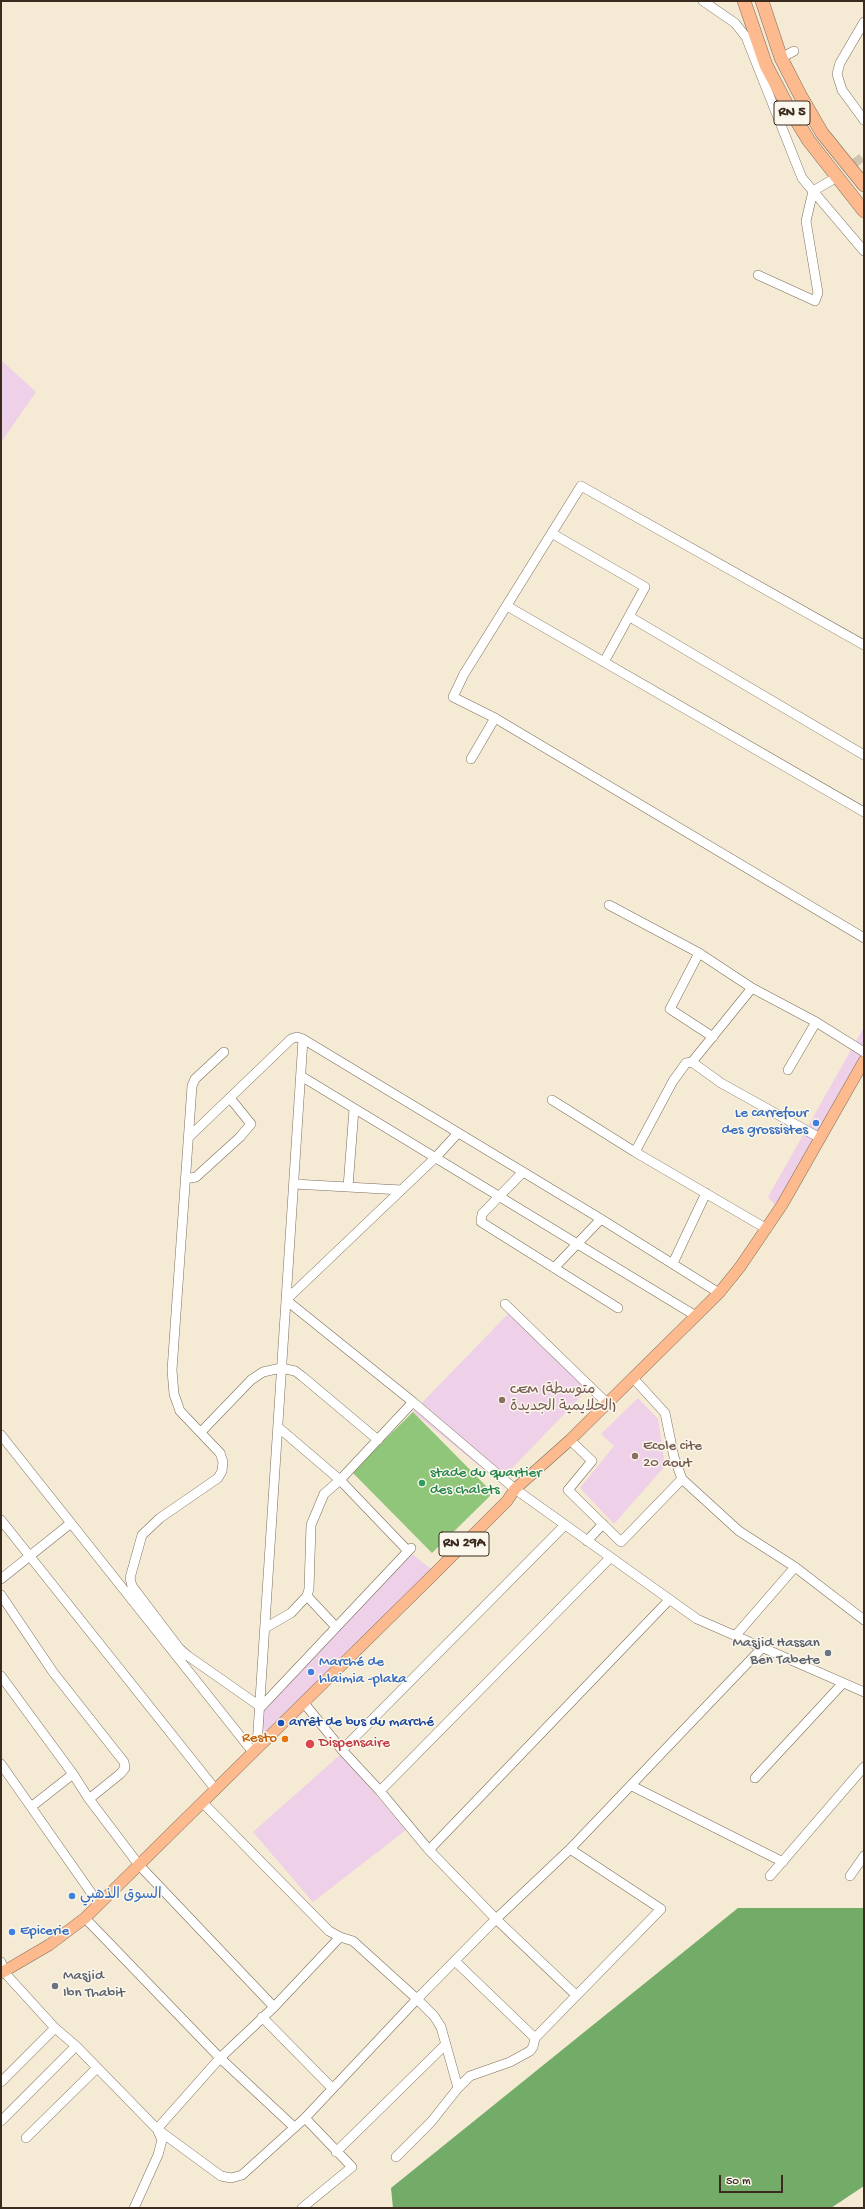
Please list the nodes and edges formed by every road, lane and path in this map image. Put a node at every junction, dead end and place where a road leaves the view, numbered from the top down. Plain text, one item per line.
1 (703, 1) edge
2 (744, 1) edge
3 (762, 1) edge
4 (864, 22) edge
5 (794, 51) dead end
6 (780, 58) junction
7 (864, 120) edge
8 (832, 180) tunnel mouth
9 (864, 185) edge
10 (813, 191) junction
11 (864, 211) edge
12 (864, 251) edge
13 (758, 275) dead end
14 (552, 534) junction
15 (507, 606) junction
16 (630, 617) junction
17 (864, 645) edge
18 (604, 662) junction
19 (495, 718) junction
20 (864, 755) edge
21 (471, 760) dead end
22 (864, 812) edge
23 (609, 905) dead end
24 (864, 938) edge
25 (699, 953) junction
26 (752, 988) junction
27 (816, 1022) junction
28 (713, 1037) junction
29 (304, 1039) junction
30 (224, 1052) dead end
31 (864, 1052) edge
32 (864, 1061) edge
33 (692, 1062) junction
34 (788, 1070) dead end
35 (301, 1076) junction
36 (230, 1098) junction
37 (552, 1100) dead end
38 (354, 1109) junction
39 (458, 1132) junction
40 (189, 1137) junction
41 (820, 1138) junction
42 (635, 1152) junction
43 (436, 1157) junction
44 (523, 1172) junction
45 (185, 1179) junction
46 (294, 1184) junction
47 (348, 1187) junction
48 (401, 1190) junction
49 (706, 1193) junction
50 (500, 1197) junction
51 (601, 1219) junction
52 (767, 1229) junction
53 (578, 1245) junction
54 (673, 1263) junction
55 (554, 1268) junction
56 (719, 1293) junction
57 (286, 1300) junction
58 (505, 1304) dead end
59 (618, 1308) dead end
60 (696, 1316) junction
61 (281, 1368) junction
62 (634, 1379) junction
63 (413, 1402) junction
64 (608, 1404) junction
65 (278, 1427) junction
66 (201, 1432) junction
67 (1, 1436) edge
68 (378, 1440) junction
69 (570, 1440) junction
70 (682, 1479) junction
71 (340, 1480) junction
72 (515, 1489) junction
73 (1, 1520) edge
74 (71, 1523) junction
75 (603, 1524) junction
76 (564, 1526) junction
77 (588, 1542) junction
78 (29, 1555) junction
79 (610, 1558) junction
80 (795, 1567) junction
81 (1, 1579) edge
82 (1, 1595) edge
83 (306, 1596) junction
84 (669, 1600) junction
85 (864, 1620) edge
86 (336, 1627) junction
87 (266, 1628) junction
88 (736, 1635) junction
89 (761, 1649) junction
90 (1, 1676) edge
91 (843, 1683) junction
92 (864, 1692) edge
93 (304, 1703) junction
94 (261, 1707) junction
95 (255, 1749) junction
96 (342, 1750) junction
97 (1, 1764) edge
98 (864, 1767) edge
99 (73, 1774) junction
100 (755, 1778) dead end
101 (632, 1786) junction
102 (216, 1790) junction
103 (380, 1791) junction
104 (88, 1798) junction
105 (202, 1803) junction
106 (31, 1807) junction
107 (570, 1849) junction
108 (429, 1850) junction
109 (864, 1856) edge
110 (783, 1862) junction
111 (139, 1865) junction
112 (770, 1876) dead end
113 (850, 1876) dead end
114 (99, 1904) junction
115 (85, 1918) junction
116 (496, 1919) junction
117 (340, 1937) junction
118 (456, 1962) junction
119 (2, 1969) edge
120 (576, 1995) junction
121 (418, 1999) junction
122 (274, 2007) junction
123 (262, 2018) junction
124 (55, 2028) junction
125 (535, 2038) junction
126 (445, 2045) junction
127 (76, 2046) junction
128 (220, 2058) junction
129 (97, 2068) junction
130 (1, 2082) edge
131 (332, 2088) junction
132 (458, 2088) junction
133 (305, 2118) junction
134 (1, 2121) edge
135 (294, 2127) junction
136 (157, 2129) junction
137 (26, 2138) dead end
138 (336, 2152) junction
139 (396, 2158) dead end
140 (134, 2208) edge
141 (302, 2208) edge

1 - 10 street
2 - 11 highway, RN 5
3 - 6 highway, RN 5
4 - 7 street
5 - 6 street
6 - 9 highway, RN 5
8 - 10 street
10 - 12 street
10 - 13 street
14 - 15 street
14 - 16 street
14 - 17 street
15 - 18 street
15 - 19 street
16 - 18 street
16 - 20 street
18 - 22 street
19 - 21 street
19 - 24 street
23 - 25 street
25 - 26 street
25 - 28 street
26 - 27 street
26 - 28 street
27 - 31 street
27 - 34 street
28 - 33 street
29 - 35 street
29 - 36 street
29 - 39 street
30 - 40 street
32 - 41 main road, RN 29A
33 - 41 street
33 - 42 street
35 - 38 street
35 - 46 street
36 - 40 street
36 - 45 street
37 - 42 street
38 - 43 street
38 - 47 street
39 - 43 street
39 - 44 street
40 - 45 street
41 - 52 main road, RN 29A
42 - 49 street
43 - 48 street
43 - 50 street
44 - 50 street
44 - 51 street
45 - 66 street
46 - 47 street
46 - 57 street
47 - 48 street
48 - 57 street
49 - 52 street
49 - 54 street
50 - 53 street
50 - 55 street
51 - 53 street
51 - 54 street
52 - 56 main road, RN 29A
53 - 55 street
53 - 60 street
54 - 56 street
55 - 59 street
56 - 60 main road, RN 29A
57 - 61 street
57 - 63 street
58 - 64 street
60 - 62 main road, RN 29A
61 - 65 street
61 - 66 street
61 - 68 street
62 - 64 main road, RN 29A
62 - 70 street
63 - 68 street
63 - 72 street
64 - 69 main road, RN 29A
65 - 71 street
65 - 87 street
66 - 94 street
67 - 74 street
68 - 71 street
69 - 72 main road, RN 29A
69 - 75 street
70 - 75 street
70 - 80 street
71 - 83 street
71 - 86 street
72 - 76 street
72 - 93 main road, RN 29A
73 - 78 street
74 - 78 street
74 - 95 street
75 - 77 street
76 - 77 street
76 - 96 street
77 - 79 street
78 - 81 street
78 - 102 street
79 - 84 street
79 - 103 street
80 - 85 street
80 - 88 street
82 - 104 street
83 - 86 street
83 - 87 street
84 - 88 street
84 - 108 street
86 - 94 street
87 - 94 street
88 - 89 street
89 - 91 street
89 - 101 street
90 - 99 street
91 - 92 street
91 - 100 street
93 - 95 main road, RN 29A
93 - 96 street
94 - 95 street
95 - 102 main road, RN 29A
96 - 103 street
97 - 106 street
98 - 110 street
99 - 104 street
99 - 106 street
101 - 107 street
101 - 110 street
102 - 105 main road, RN 29A
103 - 108 street
104 - 111 street
105 - 111 main road, RN 29A
105 - 117 street
106 - 114 street
107 - 116 street
107 - 120 street
108 - 116 street
109 - 113 street
110 - 112 street
111 - 114 main road, RN 29A
111 - 122 street
114 - 115 main road, RN 29A
115 - 119 main road, RN 29A
115 - 128 street
116 - 118 street
116 - 120 street
117 - 121 street
117 - 122 street
118 - 121 street
118 - 125 street
119 - 124 street
120 - 125 street
121 - 126 street
121 - 131 street
122 - 123 street
123 - 128 street
123 - 131 street
124 - 127 street
124 - 130 street
125 - 132 street
126 - 132 street
126 - 138 street
127 - 129 street
127 - 134 street
128 - 135 street
128 - 136 street
129 - 136 street
129 - 137 street
131 - 133 street
132 - 139 street
133 - 135 street
133 - 138 street
135 - 136 street
136 - 140 street
138 - 141 street

